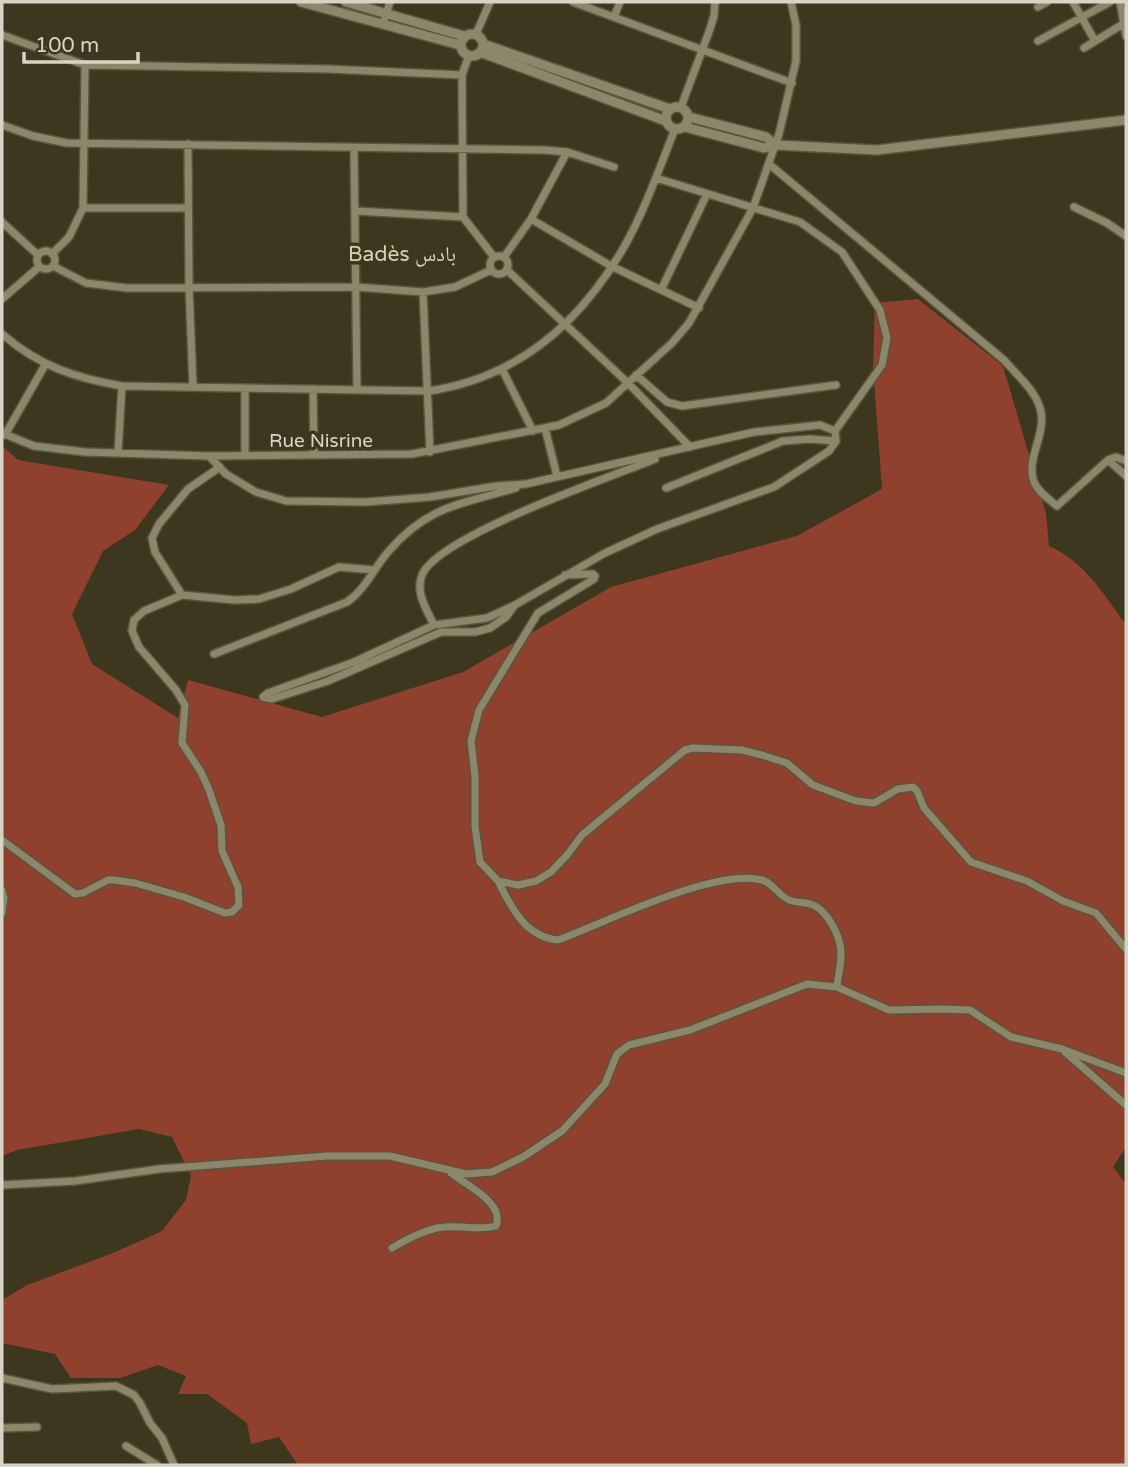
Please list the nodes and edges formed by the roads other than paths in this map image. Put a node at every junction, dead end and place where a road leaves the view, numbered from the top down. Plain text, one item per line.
1 (302, 2) edge
2 (346, 2) edge
3 (390, 2) edge
4 (490, 2) edge
5 (573, 2) edge
6 (620, 2) edge
7 (715, 2) edge
8 (792, 2) edge
9 (1047, 2) edge
10 (1073, 2) edge
11 (1111, 2) edge
12 (1120, 2) edge
13 (1038, 7) dead end
14 (387, 13) junction
15 (614, 17) junction
16 (1082, 18) junction
17 (383, 23) junction
18 (1123, 24) junction
19 (476, 34) junction
20 (2, 35) edge
21 (1125, 36) edge
22 (462, 41) junction
23 (1038, 41) dead end
24 (1095, 41) junction
25 (481, 48) junction
26 (1084, 48) dead end
27 (701, 50) junction
28 (469, 55) junction
29 (85, 65) junction
30 (462, 75) junction
31 (592, 82) junction
32 (792, 83) junction
33 (588, 92) junction
34 (681, 107) junction
35 (670, 109) junction
36 (689, 117) junction
37 (1126, 120) edge
38 (666, 121) junction
39 (2, 125) edge
40 (685, 127) junction
41 (675, 129) junction
42 (83, 144) junction
43 (188, 144) junction
44 (775, 145) junction
45 (354, 148) junction
46 (464, 149) junction
47 (566, 152) junction
48 (769, 164) junction
49 (614, 167) dead end
50 (656, 178) junction
51 (708, 194) junction
52 (1074, 207) dead end
53 (83, 208) junction
54 (188, 208) junction
55 (753, 208) junction
56 (356, 212) junction
57 (463, 217) junction
58 (531, 219) junction
59 (2, 222) edge
60 (1126, 236) edge
61 (52, 254) junction
62 (38, 255) junction
63 (494, 257) junction
64 (505, 257) junction
65 (53, 266) junction
66 (611, 266) junction
67 (39, 267) junction
68 (491, 270) junction
69 (507, 270) junction
70 (189, 287) junction
71 (356, 287) junction
72 (661, 290) junction
73 (423, 292) junction
74 (2, 299) edge
75 (699, 308) junction
76 (564, 326) junction
77 (2, 334) edge
78 (45, 365) junction
79 (502, 369) junction
80 (635, 375) junction
81 (627, 382) junction
82 (835, 385) dead end
83 (122, 386) junction
84 (193, 386) junction
85 (245, 388) junction
86 (313, 389) junction
87 (357, 390) junction
88 (429, 391) junction
89 (545, 428) junction
90 (533, 431) junction
91 (835, 431) junction
92 (3, 434) edge
93 (836, 441) junction
94 (690, 447) junction
95 (676, 451) junction
96 (118, 452) junction
97 (430, 452) junction
98 (314, 455) junction
99 (208, 456) junction
100 (245, 456) junction
101 (1108, 460) junction
102 (1126, 461) edge
103 (220, 467) junction
104 (1126, 475) edge
105 (557, 477) junction
106 (526, 484) junction
107 (666, 488) dead end
108 (374, 570) junction
109 (565, 575) junction
110 (182, 595) junction
111 (515, 605) junction
112 (434, 625) junction
113 (214, 654) dead end
114 (2, 840) edge
115 (498, 880) junction
116 (2, 890) edge
117 (2, 913) edge
118 (1126, 949) edge
119 (836, 987) junction
120 (1062, 1049) junction
121 (1126, 1073) edge
122 (1126, 1105) edge
123 (448, 1170) junction
124 (2, 1185) edge
125 (392, 1248) dead end
126 (2, 1378) edge
127 (37, 1427) dead end
128 (2, 1428) edge
129 (126, 1446) dead end
130 (157, 1465) edge
131 (174, 1465) edge

1 - 17 street
2 - 14 street
3 - 14 street
4 - 19 street
5 - 15 street
6 - 15 street
7 - 27 street
8 - 32 street, Rue Nisrine
9 - 13 street
10 - 16 street
11 - 16 street
12 - 18 street
14 - 17 street
14 - 22 street
15 - 27 street
16 - 23 street
16 - 24 street
17 - 22 street
18 - 21 street
18 - 24 street
19 - 22 street
19 - 25 street
20 - 29 street
22 - 28 street
24 - 26 street
25 - 28 street
25 - 31 street
25 - 33 street
27 - 32 street
27 - 34 street
28 - 30 street
29 - 30 street
29 - 42 street
30 - 46 street
31 - 33 street
31 - 35 street
32 - 44 street, Rue Nisrine
33 - 38 street
34 - 35 street
34 - 36 street
35 - 38 street
36 - 40 street
36 - 44 street
37 - 44 street
38 - 41 street
39 - 42 street
40 - 41 street
40 - 44 street
41 - 50 street
42 - 43 street
42 - 53 street
43 - 45 street
43 - 54 street
44 - 48 street, Rue Nisrine
45 - 46 street
45 - 56 street
46 - 47 street
46 - 57 street
47 - 49 street
47 - 58 street
48 - 55 street, Rue Nisrine
48 - 101 street
50 - 51 street
50 - 66 street
51 - 55 street
51 - 72 street
52 - 60 street
53 - 54 street
53 - 61 street
54 - 70 street
55 - 75 street, Rue Nisrine
55 - 91 street
56 - 57 street
56 - 71 street
57 - 63 street
58 - 64 street
58 - 66 street
59 - 62 street
61 - 62 street
61 - 65 street
62 - 67 street
63 - 64 street
63 - 68 street
64 - 69 street
65 - 67 street
65 - 70 street
66 - 72 street
66 - 76 street
67 - 74 street
68 - 69 street
68 - 73 street
69 - 76 street
70 - 71 street
70 - 84 street
71 - 73 street
71 - 87 street
72 - 75 street
73 - 88 street
75 - 80 street, Rue Nisrine
76 - 79 street
76 - 81 street
77 - 78 street
78 - 83 street
78 - 92 street
79 - 88 street
79 - 90 street
80 - 81 street, Rue Nisrine
80 - 82 street
81 - 89 street, Rue Nisrine
81 - 94 street
83 - 84 street
83 - 96 street
84 - 85 street
85 - 86 street
85 - 100 street
86 - 87 street
86 - 98 street
87 - 88 street
88 - 97 street
89 - 90 street, Rue Nisrine
89 - 105 street
90 - 97 street, Rue Nisrine
91 - 93 street
91 - 94 street
92 - 96 street, Rue Nisrine
93 - 107 street
93 - 109 street
94 - 95 street
95 - 105 street
95 - 112 street
96 - 99 street, Rue Nisrine
97 - 98 street, Rue Nisrine
98 - 100 street, Rue Nisrine
99 - 100 street, Rue Nisrine
99 - 103 street
101 - 102 street
101 - 104 street
103 - 106 street
103 - 110 street
105 - 106 street
106 - 108 street
108 - 110 street
108 - 113 street
109 - 111 street
109 - 115 street
110 - 114 street
111 - 112 street
111 - 112 street
115 - 118 street
115 - 119 street
116 - 117 street
119 - 120 street
119 - 123 street
120 - 121 street
120 - 122 street
123 - 124 street
123 - 125 street
126 - 131 street
127 - 128 street
129 - 130 street

